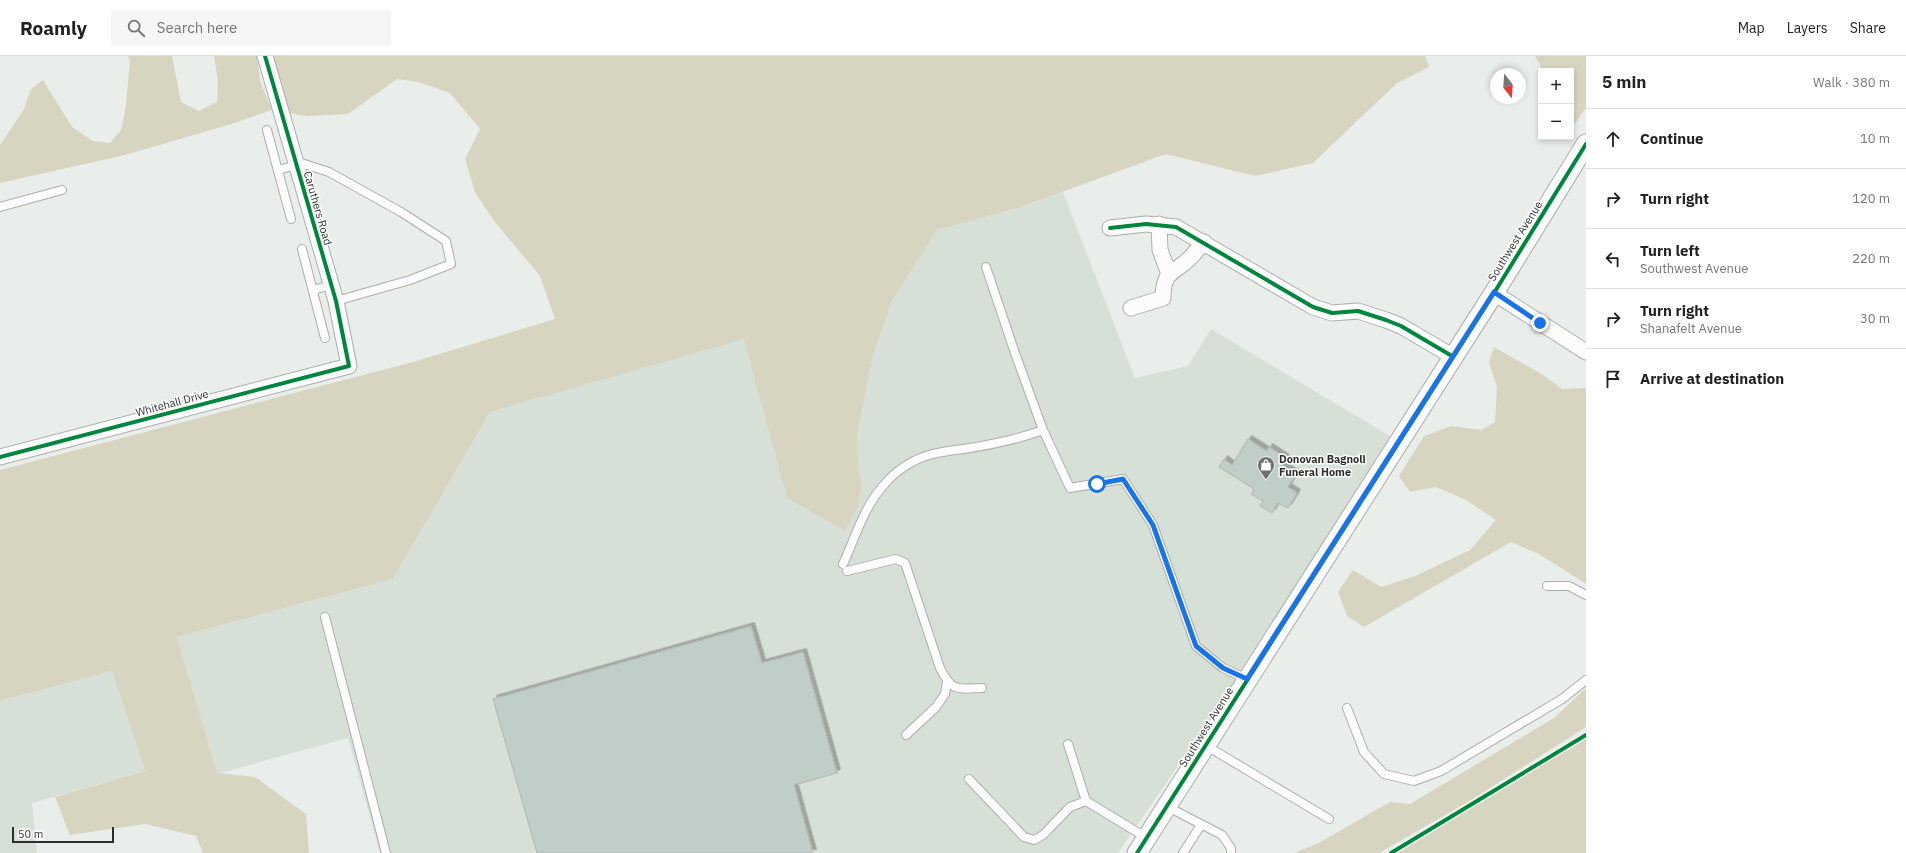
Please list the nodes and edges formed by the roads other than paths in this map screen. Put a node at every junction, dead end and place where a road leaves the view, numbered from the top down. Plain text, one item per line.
1 (265, 56) edge
2 (267, 130) dead end
3 (1586, 144) edge
4 (296, 163) junction
5 (278, 170) junction
6 (62, 190) dead end
7 (0, 207) edge
8 (291, 219) dead end
9 (1159, 224) junction
10 (1110, 228) dead end
11 (1204, 242) junction
12 (302, 249) dead end
13 (986, 267) dead end
14 (1169, 274) junction
15 (331, 285) junction
16 (312, 290) junction
17 (1494, 292) junction
18 (336, 301) junction
19 (1131, 308) dead end
20 (325, 338) dead end
21 (1586, 352) edge
22 (1452, 356) junction
23 (349, 366) joint
24 (1043, 430) junction
25 (0, 457) edge
26 (1547, 586) dead end
27 (1586, 595) edge
28 (325, 617) dead end
29 (1247, 679) junction
30 (1586, 680) edge
31 (947, 682) junction
32 (982, 688) dead end
33 (1347, 708) dead end
34 (906, 736) dead end
35 (1068, 744) dead end
36 (1205, 745) junction
37 (969, 779) dead end
38 (1086, 801) junction
39 (1166, 806) junction
40 (1329, 818) dead end
41 (1201, 825) junction
42 (1142, 845) edge
43 (386, 853) edge
44 (1183, 853) edge
45 (1231, 853) edge

1 - 4 street, Caruthers Road
2 - 5 lane
3 - 17 street, Southwest Avenue
4 - 5 lane
4 - 15 street, Caruthers Road
4 - 18 lane
5 - 8 lane
6 - 7 lane
9 - 10 street
9 - 11 street
9 - 14 street
11 - 14 street
11 - 22 street
12 - 16 lane
13 - 24 lane
14 - 19 street
15 - 16 lane
15 - 18 street, Caruthers Road
16 - 20 lane
17 - 21 street
17 - 22 street, Southwest Avenue
18 - 23 street, Caruthers Road
22 - 29 street, Southwest Avenue
23 - 25 street, Whitehall Drive
24 - 29 lane
24 - 31 lane
26 - 27 lane
28 - 43 lane
29 - 36 street, Southwest Avenue
30 - 33 lane
31 - 32 lane
31 - 34 lane
35 - 38 lane
36 - 39 street, Southwest Avenue
36 - 40 lane
37 - 38 lane
38 - 42 lane
39 - 41 lane
39 - 42 street, Southwest Avenue
41 - 44 lane
41 - 45 lane

